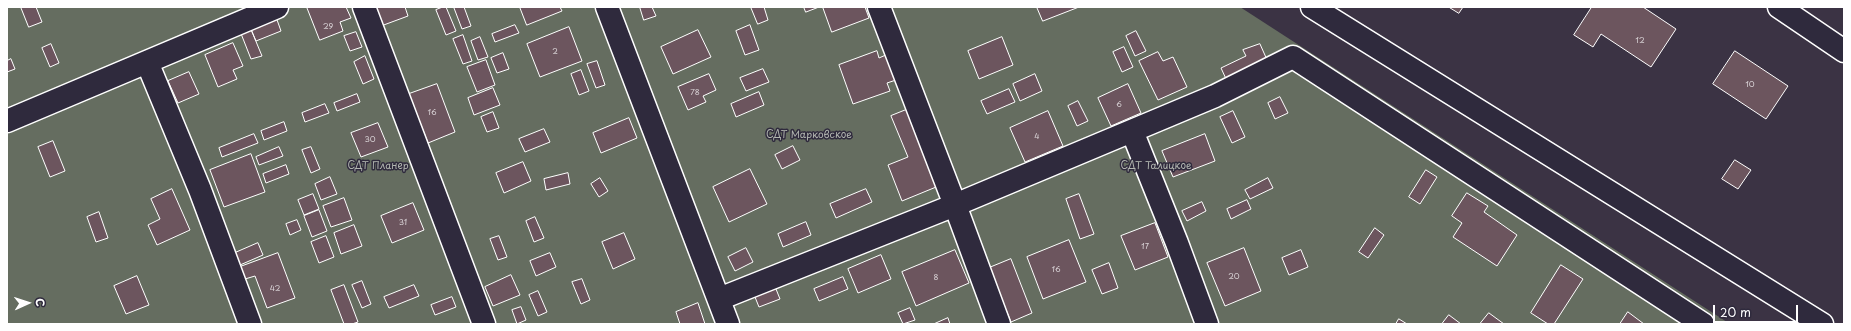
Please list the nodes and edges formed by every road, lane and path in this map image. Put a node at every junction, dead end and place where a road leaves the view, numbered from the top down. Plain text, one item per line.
1 (277, 7) edge
2 (364, 7) edge
3 (607, 7) edge
4 (879, 7) edge
5 (1312, 7) edge
6 (1779, 7) edge
7 (1844, 50) edge
8 (147, 62) junction
9 (7, 121) edge
10 (1132, 131) junction
11 (955, 205) junction
12 (719, 299) junction
13 (250, 324) edge
14 (484, 324) edge
15 (728, 324) edge
16 (999, 324) edge
17 (1207, 324) edge
18 (1703, 324) edge
19 (1822, 324) edge

1 - 8 street
2 - 14 street
3 - 12 street
4 - 11 street
5 - 19 street
6 - 7 street
8 - 9 street
8 - 13 street
10 - 11 street
10 - 17 street
10 - 18 street
11 - 12 street
11 - 16 street
12 - 15 street

